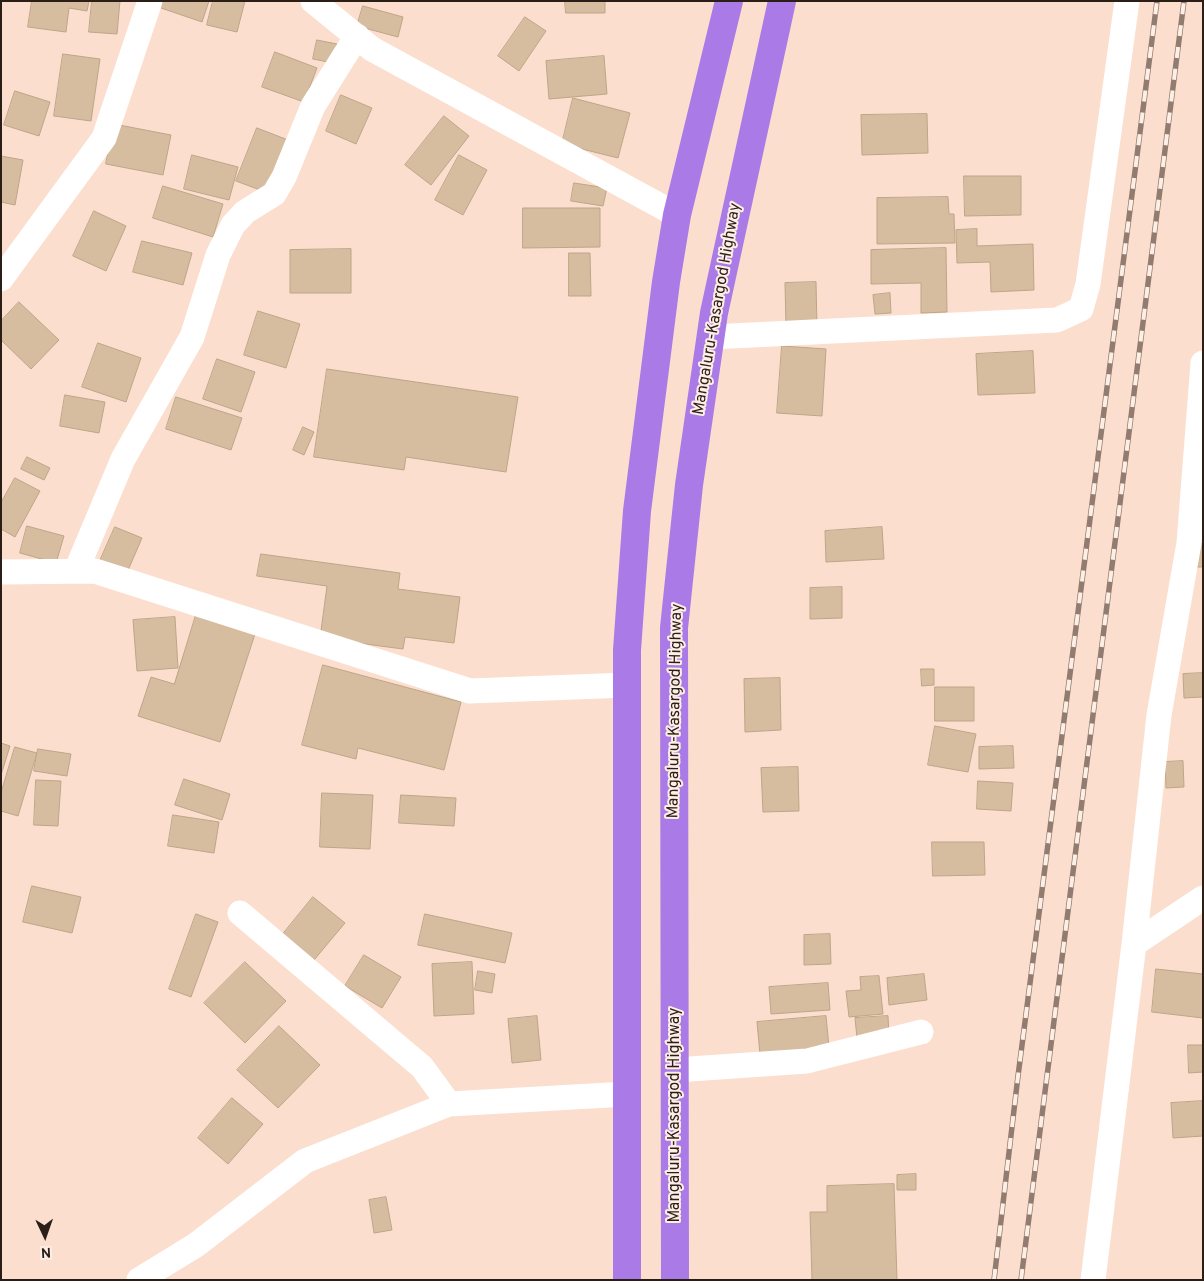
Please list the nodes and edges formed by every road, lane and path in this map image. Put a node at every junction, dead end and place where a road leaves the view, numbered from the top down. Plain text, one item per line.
1 (150, 1) edge
2 (313, 1) edge
3 (728, 1) edge
4 (782, 1) edge
5 (1127, 1) edge
6 (357, 36) junction
7 (677, 216) junction
8 (1, 279) edge
9 (711, 337) junction
10 (1203, 364) edge
11 (76, 571) junction
12 (1, 572) edge
13 (628, 685) junction
14 (1203, 898) edge
15 (240, 913) dead end
16 (1134, 944) junction
17 (921, 1032) dead end
18 (676, 1070) junction
19 (626, 1094) junction
20 (449, 1104) junction
21 (139, 1280) edge
22 (627, 1280) edge
23 (675, 1280) edge
24 (1093, 1280) edge

1 - 8 street
2 - 6 street
3 - 7 highway
4 - 9 highway, Mangaluru-Kasargod Highway
5 - 9 street
6 - 7 street
6 - 11 street
7 - 13 highway
9 - 18 highway, Mangaluru-Kasargod Highway
10 - 16 street
11 - 12 street
11 - 13 street
13 - 19 highway
14 - 16 street
15 - 20 street
16 - 24 street
17 - 18 street
18 - 23 highway, Mangaluru-Kasargod Highway
19 - 20 street
19 - 22 highway
20 - 21 street

